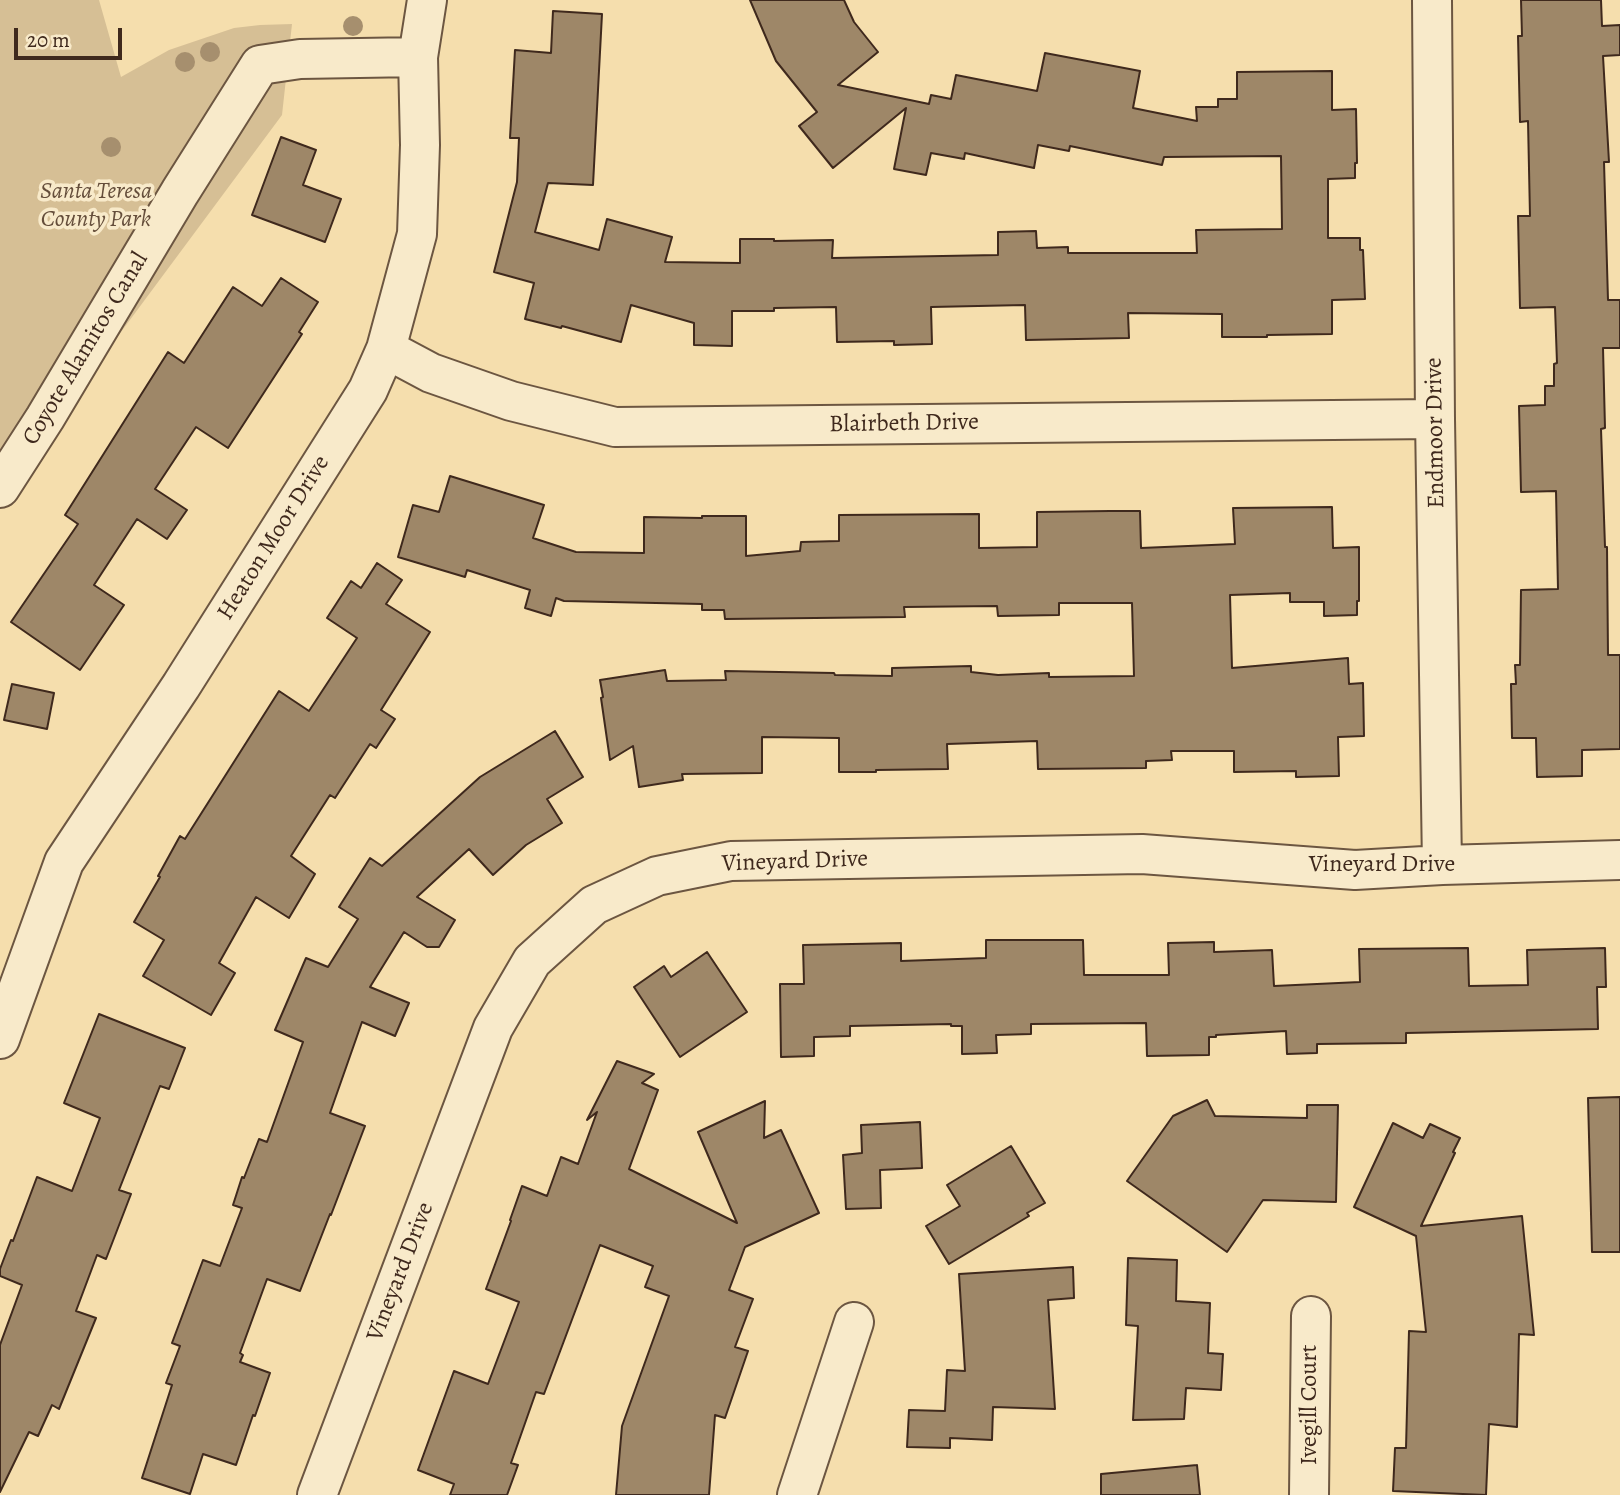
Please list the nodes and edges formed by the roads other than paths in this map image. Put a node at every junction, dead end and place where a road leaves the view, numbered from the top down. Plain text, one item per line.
1 (427, 0) edge
2 (1432, 0) edge
3 (418, 57) junction
4 (386, 349) junction
5 (1435, 419) junction
6 (0, 488) edge
7 (1620, 860) edge
8 (1443, 865) junction
9 (0, 1039) edge
10 (1311, 1316) dead end
11 (854, 1322) dead end
12 (317, 1495) edge
13 (797, 1495) edge
14 (1309, 1495) edge

1 - 3 street, Heaton Moor Drive
2 - 5 street, Endmoor Drive
3 - 4 street, Heaton Moor Drive
3 - 6 street, Coyote Alamitos Canal
4 - 5 street, Blairbeth Drive
4 - 9 street, Heaton Moor Drive
5 - 8 street, Endmoor Drive
7 - 8 street, Vineyard Drive
8 - 12 street, Vineyard Drive
10 - 14 street, Ivegill Court
11 - 13 street

